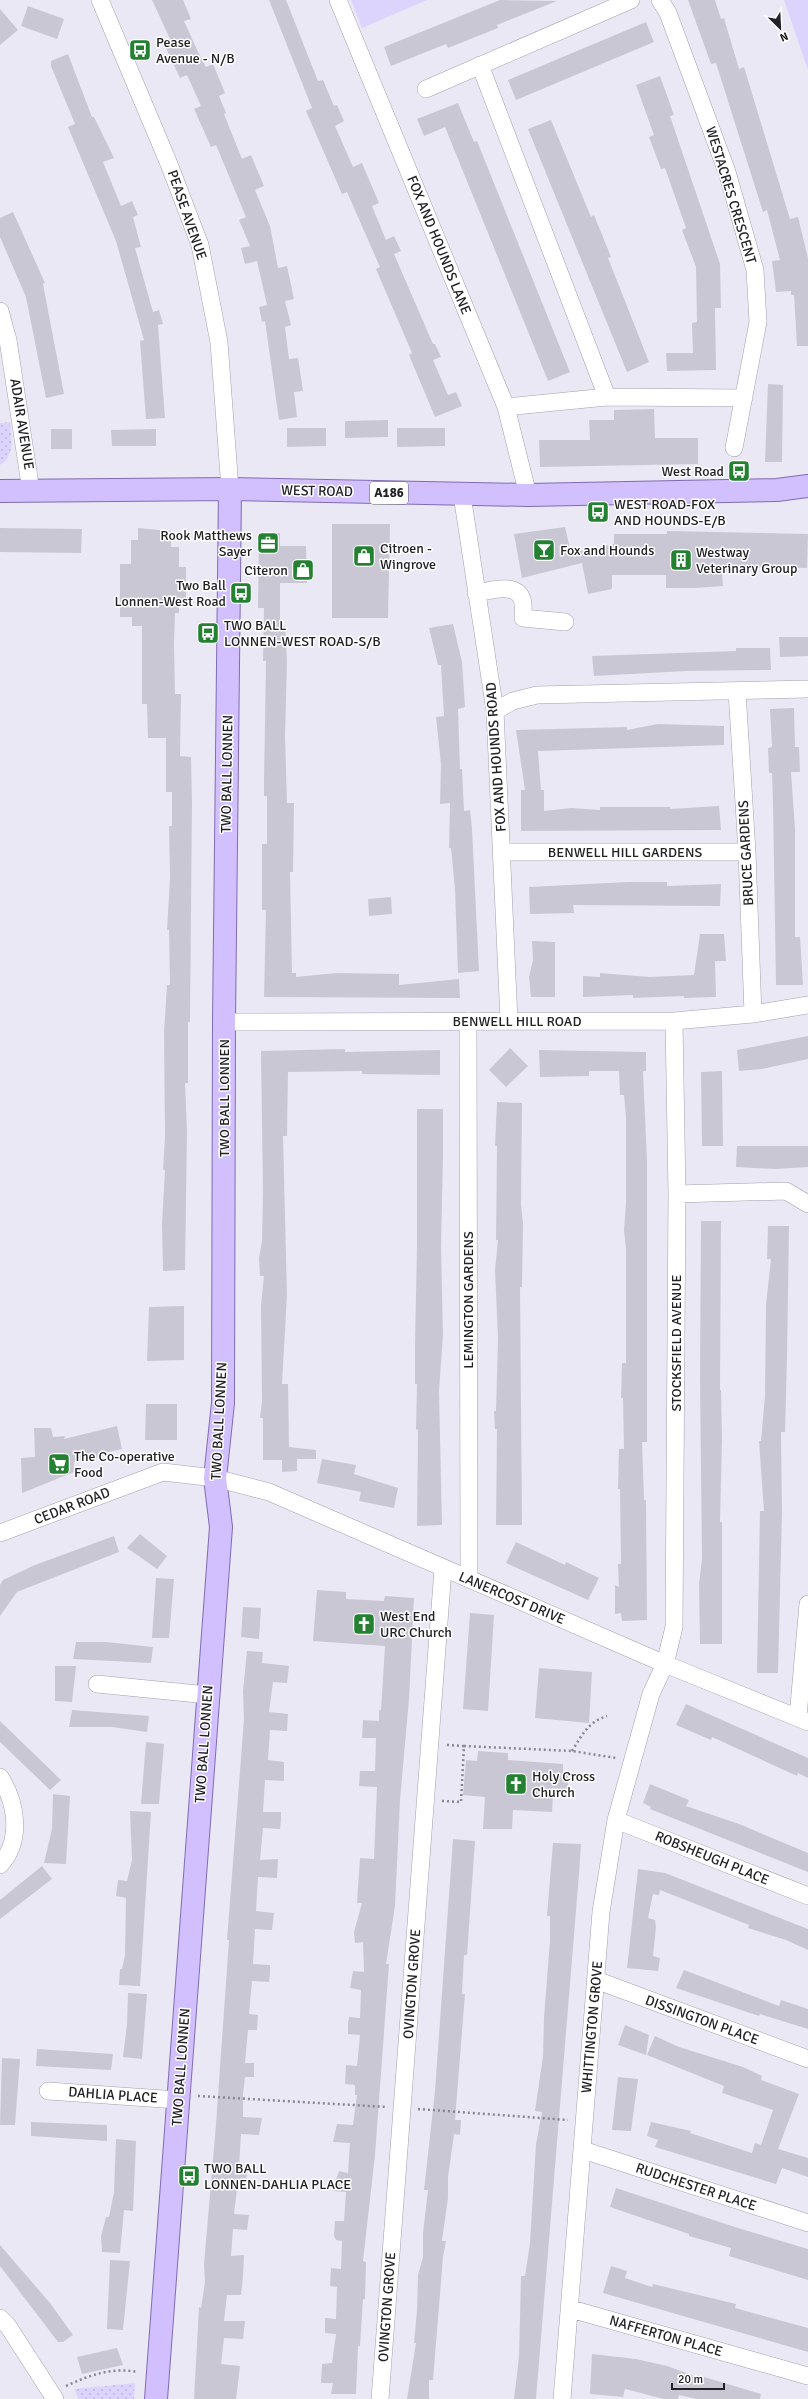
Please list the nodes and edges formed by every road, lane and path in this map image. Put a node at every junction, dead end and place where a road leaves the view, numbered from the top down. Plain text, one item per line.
1 (100, 0) edge
2 (338, 0) edge
3 (631, 0) edge
4 (660, 0) edge
5 (480, 65) junction
6 (426, 89) dead end
7 (0, 310) edge
8 (607, 397) junction
9 (744, 398) junction
10 (506, 406) junction
11 (734, 448) dead end
12 (808, 486) edge
13 (230, 489) junction
14 (777, 490) junction
15 (0, 491) edge
16 (31, 491) junction
17 (808, 492) edge
18 (462, 495) junction
19 (528, 495) junction
20 (476, 593) junction
21 (565, 622) dead end
22 (808, 689) edge
23 (737, 692) junction
24 (495, 711) junction
25 (503, 852) junction
26 (747, 852) junction
27 (808, 1005) edge
28 (753, 1014) junction
29 (468, 1021) junction
30 (509, 1021) junction
31 (674, 1021) junction
32 (224, 1022) junction
33 (677, 1194) junction
34 (808, 1204) edge
35 (215, 1478) junction
36 (0, 1533) edge
37 (443, 1569) junction
38 (469, 1578) junction
39 (808, 1604) edge
40 (665, 1664) junction
41 (97, 1684) dead end
42 (208, 1695) junction
43 (607, 1716) dead end
44 (803, 1719) edge
45 (572, 1751) junction
46 (633, 1760) junction
47 (0, 1777) edge
48 (426, 1800) junction
49 (616, 1820) junction
50 (0, 1864) edge
51 (808, 1896) edge
52 (596, 1980) junction
53 (808, 2059) edge
54 (48, 2091) dead end
55 (179, 2097) junction
56 (402, 2108) junction
57 (585, 2121) junction
58 (583, 2150) junction
59 (808, 2223) edge
60 (571, 2309) junction
61 (3, 2325) edge
62 (158, 2376) junction
63 (808, 2376) edge
64 (54, 2396) edge
65 (156, 2399) edge
66 (380, 2399) edge
67 (562, 2399) edge

1 - 13 street, PEASE AVENUE
2 - 10 street, FOX AND HOUNDS LANE
3 - 5 street
4 - 9 street, WESTACRES CRESCENT
5 - 6 street
5 - 8 street
7 - 16 street, ADAIR AVENUE
8 - 9 street
8 - 10 street
9 - 11 street, WESTACRES CRESCENT
10 - 19 street, FOX AND HOUNDS LANE
12 - 14 main road, WEST ROAD / A186
13 - 16 main road, WEST ROAD / A186
13 - 18 main road, WEST ROAD / A186
13 - 32 main road, TWO BALL LONNEN
14 - 17 main road, WEST ROAD / A186
14 - 19 main road, WEST ROAD / A186
15 - 16 main road, WEST ROAD / A186
18 - 19 main road, WEST ROAD / A186
18 - 20 street, FOX AND HOUNDS ROAD
20 - 21 street
20 - 24 street, FOX AND HOUNDS ROAD
22 - 23 street
23 - 24 street
23 - 26 street, BRUCE GARDENS
24 - 25 street, FOX AND HOUNDS ROAD
25 - 26 street, BENWELL HILL GARDENS
25 - 30 street, FOX AND HOUNDS ROAD
26 - 28 street, BRUCE GARDENS
27 - 28 street, BENWELL HILL ROAD
28 - 31 street, BENWELL HILL ROAD
29 - 30 street, BENWELL HILL ROAD
29 - 32 street, BENWELL HILL ROAD
29 - 38 street, LEMINGTON GARDENS
30 - 31 street, BENWELL HILL ROAD
31 - 33 street, STOCKSFIELD AVENUE
32 - 35 main road, TWO BALL LONNEN
33 - 34 street
33 - 40 street, STOCKSFIELD AVENUE
35 - 36 street, CEDAR ROAD
35 - 37 street, LANERCOST DRIVE
35 - 42 main road, TWO BALL LONNEN
37 - 38 street, LANERCOST DRIVE
37 - 48 street, OVINGTON GROVE
38 - 40 street, LANERCOST DRIVE
39 - 44 street
40 - 44 street, LANERCOST DRIVE
40 - 46 street, WHITTINGTON GROVE
41 - 42 street
42 - 55 main road, TWO BALL LONNEN
43 - 45 path
45 - 46 path
45 - 48 path
46 - 49 street, WHITTINGTON GROVE
47 - 50 street
48 - 56 street, OVINGTON GROVE
49 - 51 street, ROBSHEUGH PLACE
49 - 52 street, WHITTINGTON GROVE
52 - 53 street, DISSINGTON PLACE
52 - 57 street, WHITTINGTON GROVE
54 - 55 street, DAHLIA PLACE
55 - 56 path
55 - 62 main road, TWO BALL LONNEN
56 - 57 path
56 - 66 street, OVINGTON GROVE
57 - 58 street, WHITTINGTON GROVE
58 - 59 street, RUDCHESTER PLACE
58 - 60 street, WHITTINGTON GROVE
60 - 63 street, NAFFERTON PLACE
60 - 67 street, WHITTINGTON GROVE
61 - 64 street
62 - 64 path
62 - 65 main road, TWO BALL LONNEN

